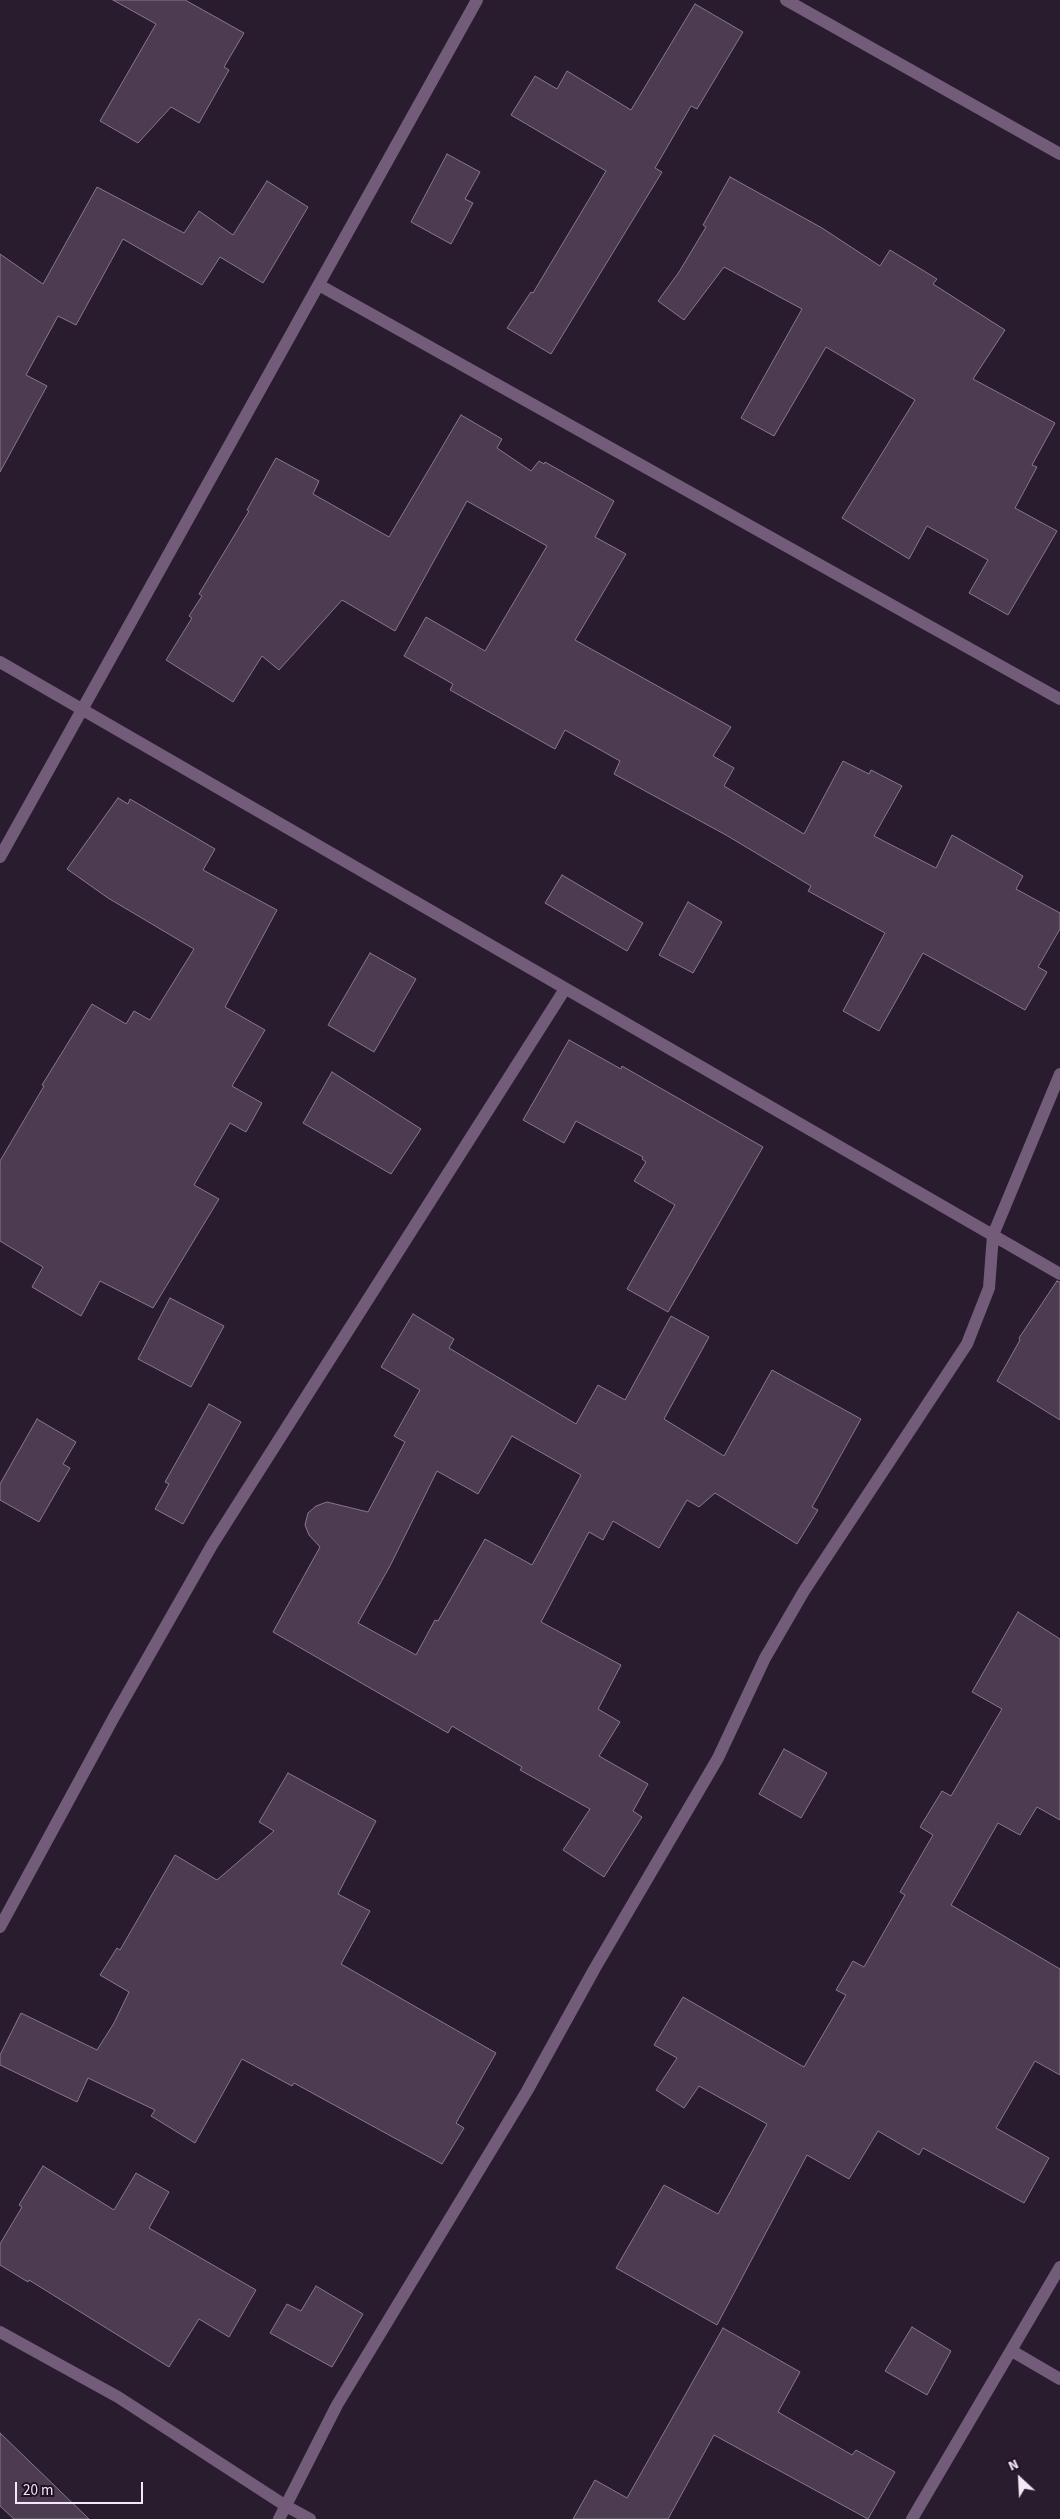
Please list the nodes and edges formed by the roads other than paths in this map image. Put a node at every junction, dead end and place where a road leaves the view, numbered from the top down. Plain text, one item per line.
1 (477, 0) edge
2 (786, 0) edge
3 (1060, 154) edge
4 (319, 285) junction
5 (0, 662) edge
6 (1060, 699) edge
7 (84, 708) junction
8 (0, 857) edge
9 (565, 989) junction
10 (1060, 1074) edge
11 (993, 1235) junction
12 (1060, 1274) edge
13 (0, 1927) edge
14 (1060, 2267) edge
15 (0, 2332) edge
16 (1012, 2351) junction
17 (1060, 2378) edge
18 (286, 2506) junction
19 (279, 2519) edge
20 (310, 2519) edge
21 (912, 2519) edge

1 - 4 street
2 - 3 street
4 - 6 street
4 - 7 street
5 - 7 street
7 - 8 street
7 - 9 street
9 - 11 street
9 - 13 street
10 - 11 street
11 - 12 street
11 - 18 street
14 - 16 street
15 - 18 street
16 - 17 street
16 - 21 street
18 - 19 street
18 - 20 street

